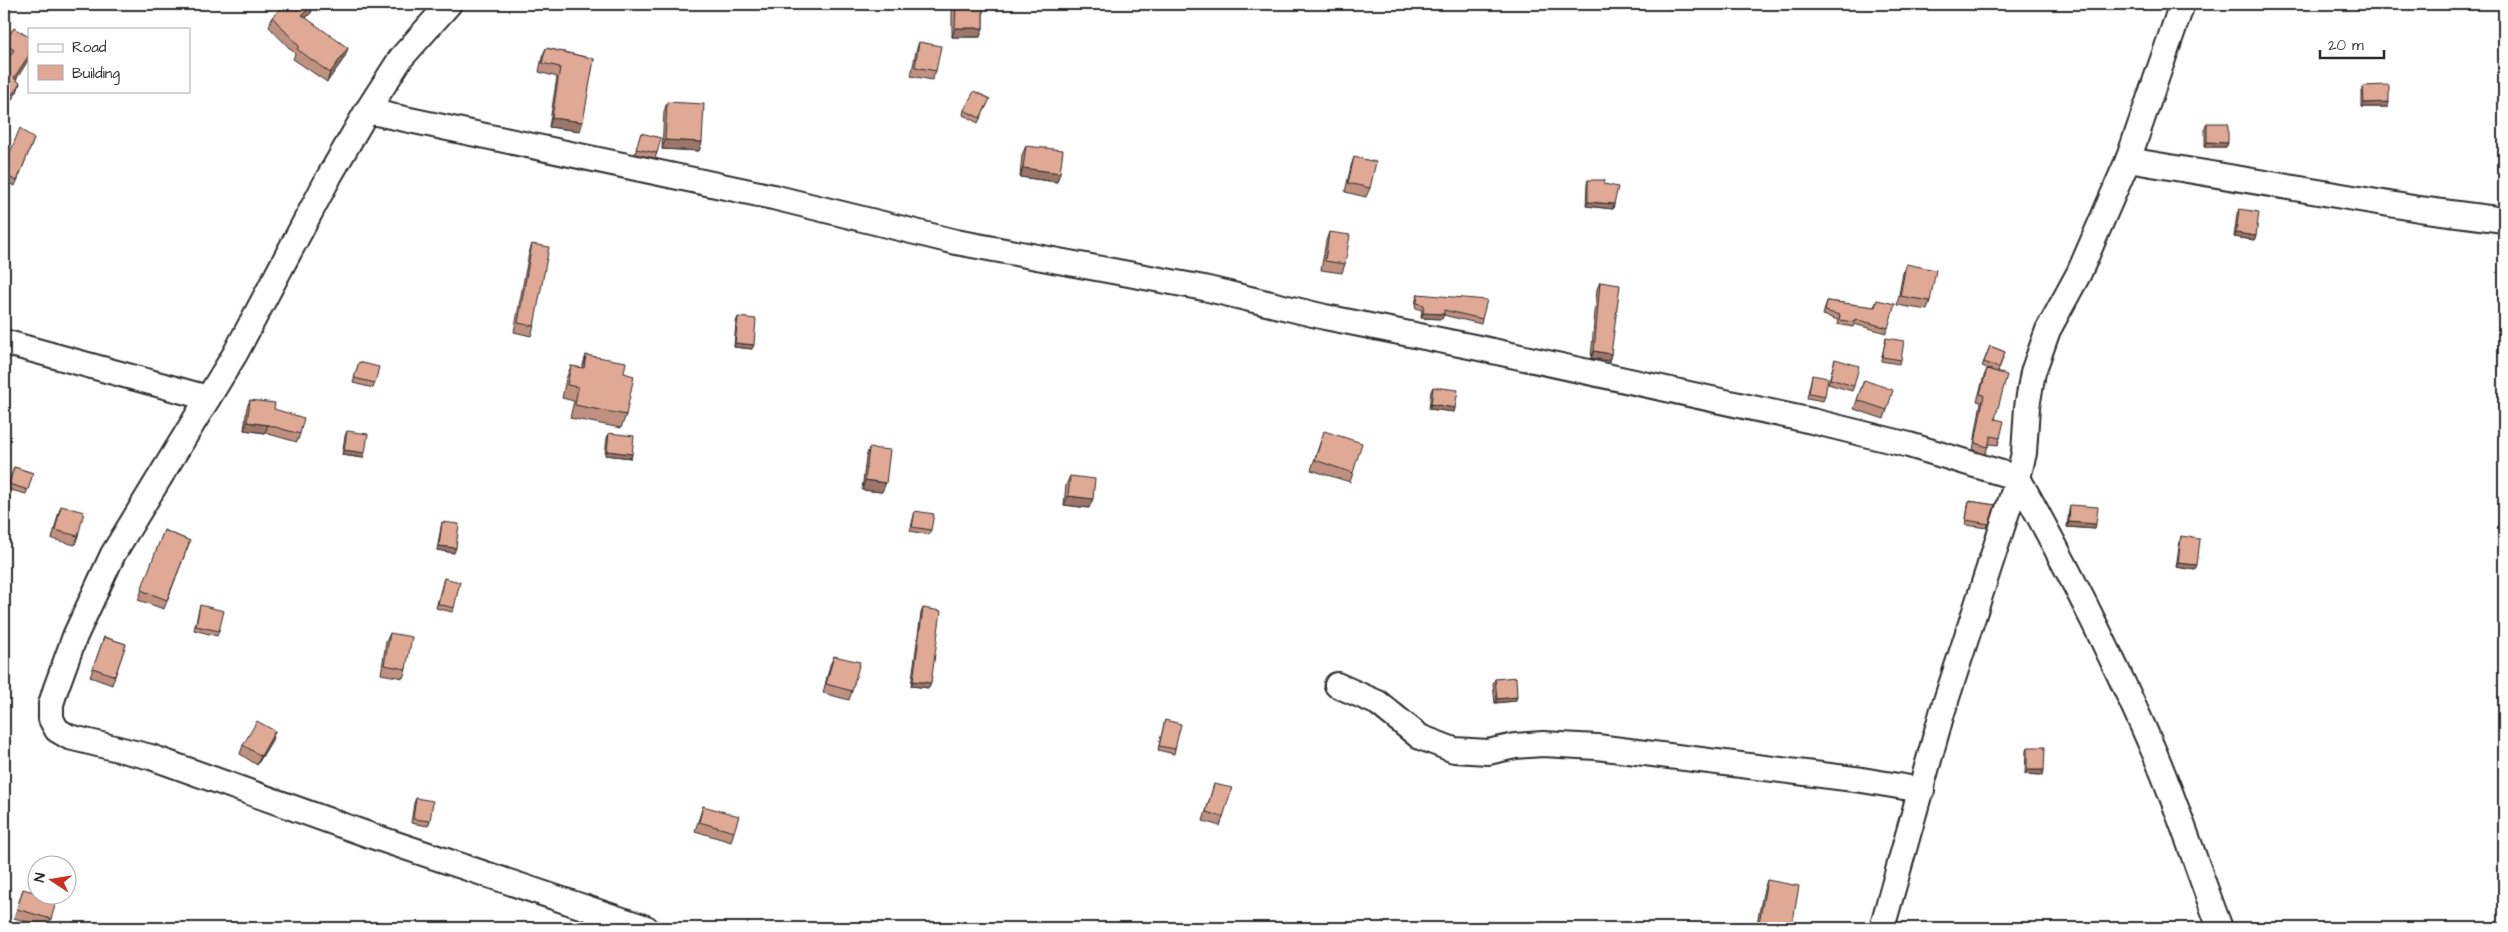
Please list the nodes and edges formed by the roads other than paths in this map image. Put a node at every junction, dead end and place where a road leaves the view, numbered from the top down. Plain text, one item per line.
1 (449, 4) edge
2 (2182, 4) edge
3 (367, 110) junction
4 (2128, 160) junction
5 (2504, 220) edge
6 (4, 342) edge
7 (208, 398) junction
8 (2018, 478) junction
9 (1337, 685) dead end
10 (1922, 790) junction
11 (646, 928) edge
12 (1882, 928) edge
13 (2220, 928) edge

1 - 3 street
2 - 4 street
3 - 7 street
3 - 8 street
4 - 5 street
4 - 8 street
6 - 7 street
7 - 11 street
8 - 10 street
8 - 13 street
9 - 10 street
10 - 12 street

